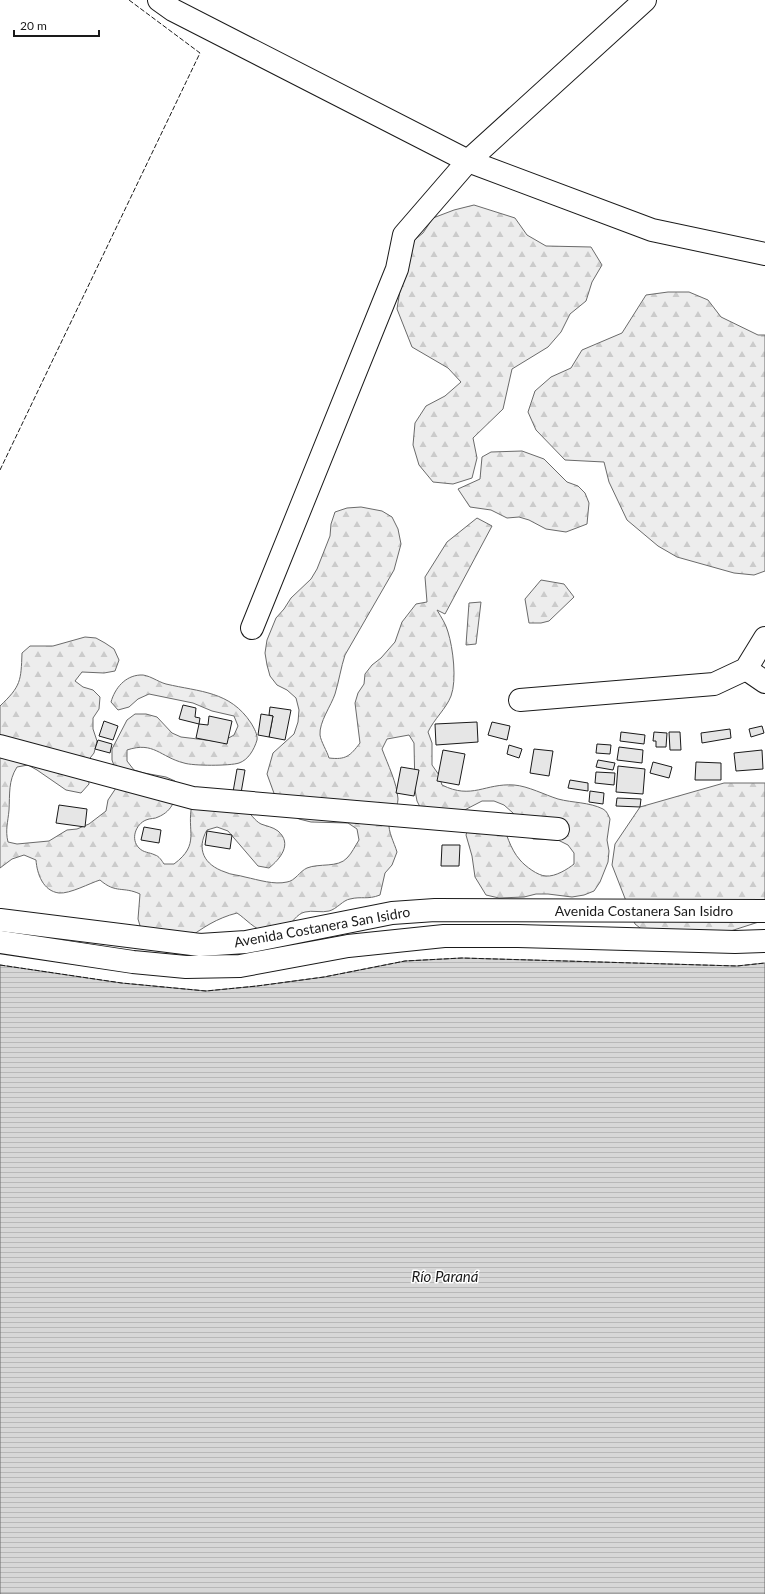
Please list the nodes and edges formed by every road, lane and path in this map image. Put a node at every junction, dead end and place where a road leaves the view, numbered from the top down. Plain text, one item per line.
1 (160, 0) edge
2 (645, 0) edge
3 (468, 161) junction
4 (765, 254) edge
5 (252, 628) dead end
6 (765, 638) edge
7 (746, 669) junction
8 (765, 682) edge
9 (520, 700) dead end
10 (0, 746) edge
11 (558, 829) dead end
12 (765, 911) edge
13 (0, 920) edge
14 (765, 941) edge
15 (0, 942) edge

1 - 3 street
2 - 3 street
3 - 4 street
3 - 5 street
6 - 7 street
7 - 8 street
7 - 9 street
10 - 11 street
12 - 13 street, Avenida Costanera San Isidro
14 - 15 street

